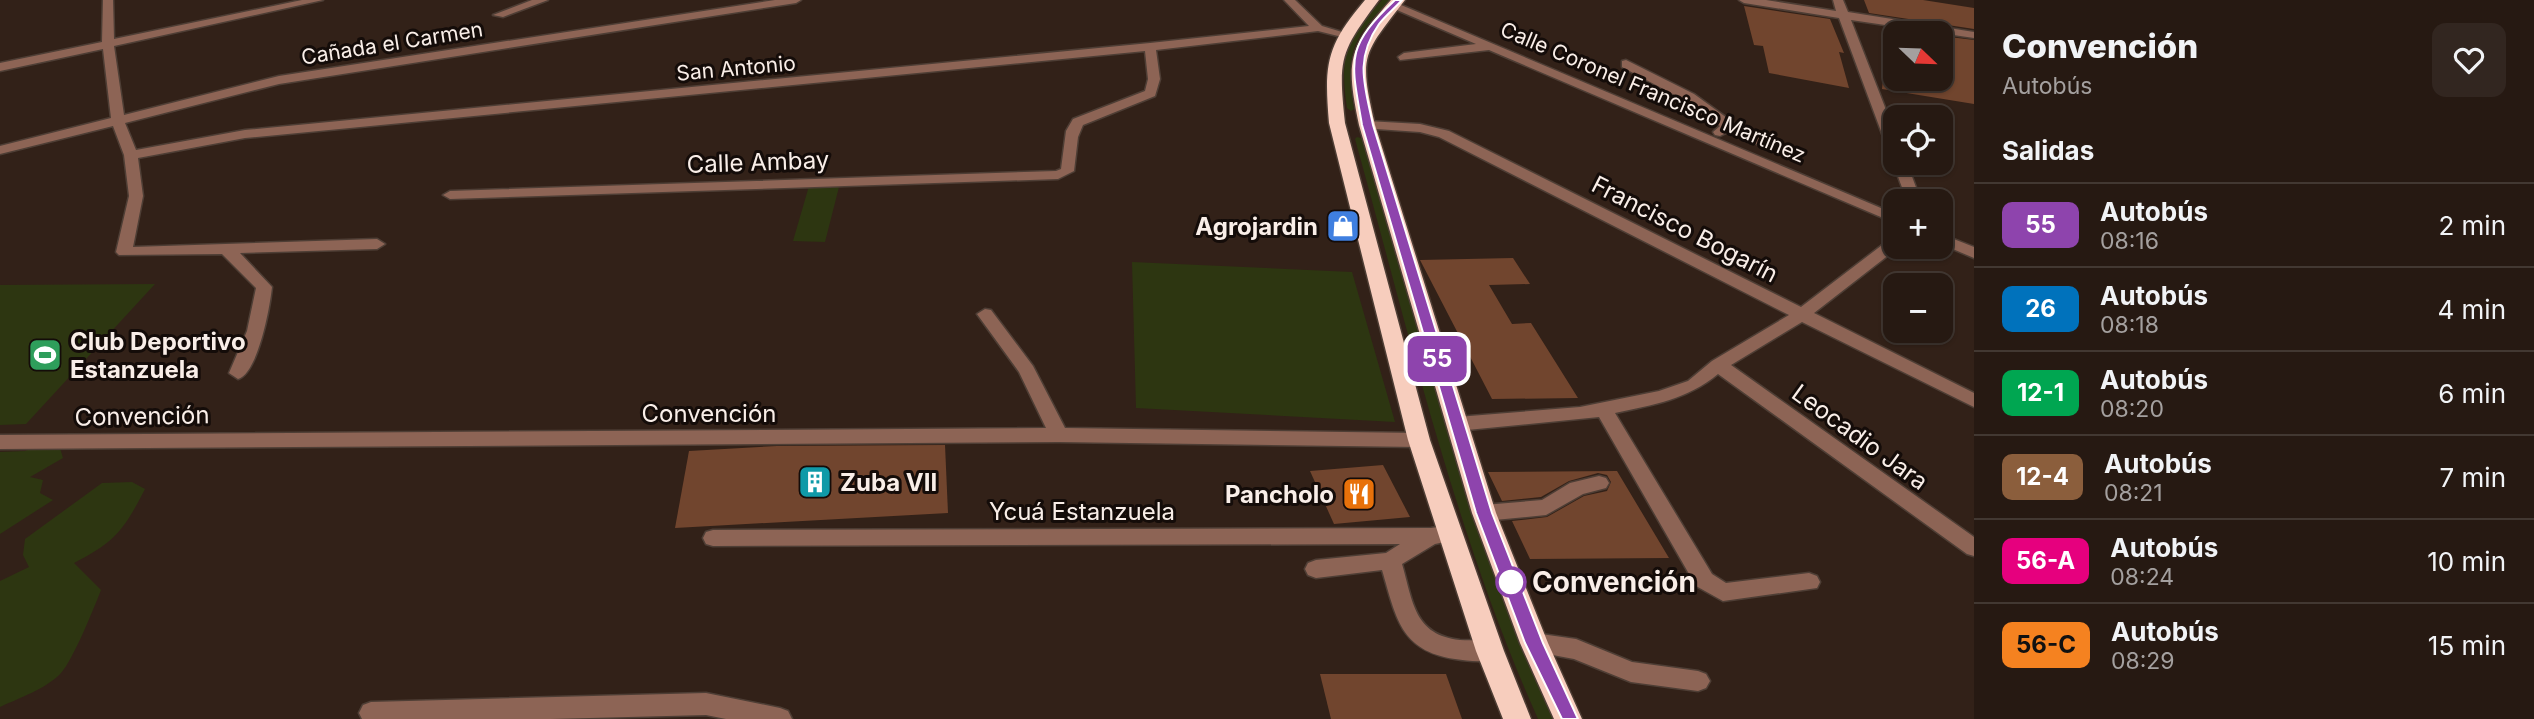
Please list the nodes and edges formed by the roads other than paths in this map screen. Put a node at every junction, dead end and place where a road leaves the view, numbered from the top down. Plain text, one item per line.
1 (108, 0) edge
2 (318, 0) edge
3 (543, 0) edge
4 (796, 0) edge
5 (1289, 0) edge
6 (1372, 0) edge
7 (1744, 0) edge
8 (1838, 0) edge
9 (1396, 2) edge
10 (294, 6) edge
11 (499, 15) dead end
12 (1846, 17) junction
13 (1318, 28) junction
14 (1346, 35) junction
15 (1974, 35) edge
16 (108, 44) junction
17 (1490, 46) junction
18 (1150, 47) junction
19 (1404, 57) dead end
20 (1626, 64) dead end
21 (0, 67) edge
22 (1883, 117) edge
23 (118, 121) junction
24 (1367, 125) junction
25 (1729, 126) junction
26 (1711, 138) junction
27 (1770, 145) dead end
28 (0, 150) edge
29 (131, 155) junction
30 (450, 195) dead end
31 (1883, 214) edge
32 (377, 244) dead end
33 (1953, 244) edge
34 (226, 249) junction
35 (1883, 251) edge
36 (1974, 253) edge
37 (985, 314) dead end
38 (1801, 315) junction
39 (1718, 365) junction
40 (238, 373) dead end
41 (1974, 401) edge
42 (1604, 410) junction
43 (1457, 424) junction
44 (1059, 435) junction
45 (1419, 440) junction
46 (0, 442) edge
47 (1599, 483) dead end
48 (1484, 513) junction
49 (1442, 534) junction
50 (713, 538) dead end
51 (1974, 548) edge
52 (1390, 561) junction
53 (1316, 569) dead end
54 (1809, 582) dead end
55 (1534, 643) junction
56 (1490, 652) junction
57 (1698, 681) dead end
58 (371, 713) dead end
59 (462, 714) edge
60 (780, 719) edge
61 (1517, 719) edge
62 (1569, 719) edge

1 - 16 street
2 - 10 street
3 - 11 street
4 - 23 street, Cañada el Carmen
5 - 13 street
6 - 14 highway
7 - 12 street
8 - 12 street
9 - 17 street, Calle Coronel Francisco Martínez
9 - 24 highway
10 - 16 street
12 - 15 street
12 - 22 street
13 - 14 street, San Antonio
13 - 18 street, San Antonio
14 - 45 highway
16 - 21 street
16 - 23 street
17 - 19 street
17 - 26 street, Calle Coronel Francisco Martínez
18 - 29 street, San Antonio
18 - 30 street, Calle Ambay
20 - 25 street
23 - 28 street, Cañada el Carmen
23 - 29 street
24 - 38 street, Francisco Bogarín
24 - 43 highway
25 - 26 street
25 - 27 street
26 - 31 street, Calle Coronel Francisco Martínez
29 - 34 street
32 - 34 street
33 - 36 street
34 - 40 street
35 - 38 street
37 - 44 street
38 - 39 street
38 - 41 street, Francisco Bogarín
39 - 42 street
39 - 51 street, Leocadio Jara
42 - 43 street
42 - 54 street
43 - 48 highway
44 - 45 street, Convención
44 - 46 street, Convención
45 - 49 highway
47 - 48 street
48 - 55 highway
49 - 50 street, Ycuá Estanzuela
49 - 52 street
49 - 56 highway
52 - 53 street
52 - 56 street
55 - 57 street
55 - 62 highway
56 - 61 highway
58 - 59 street
59 - 60 street

